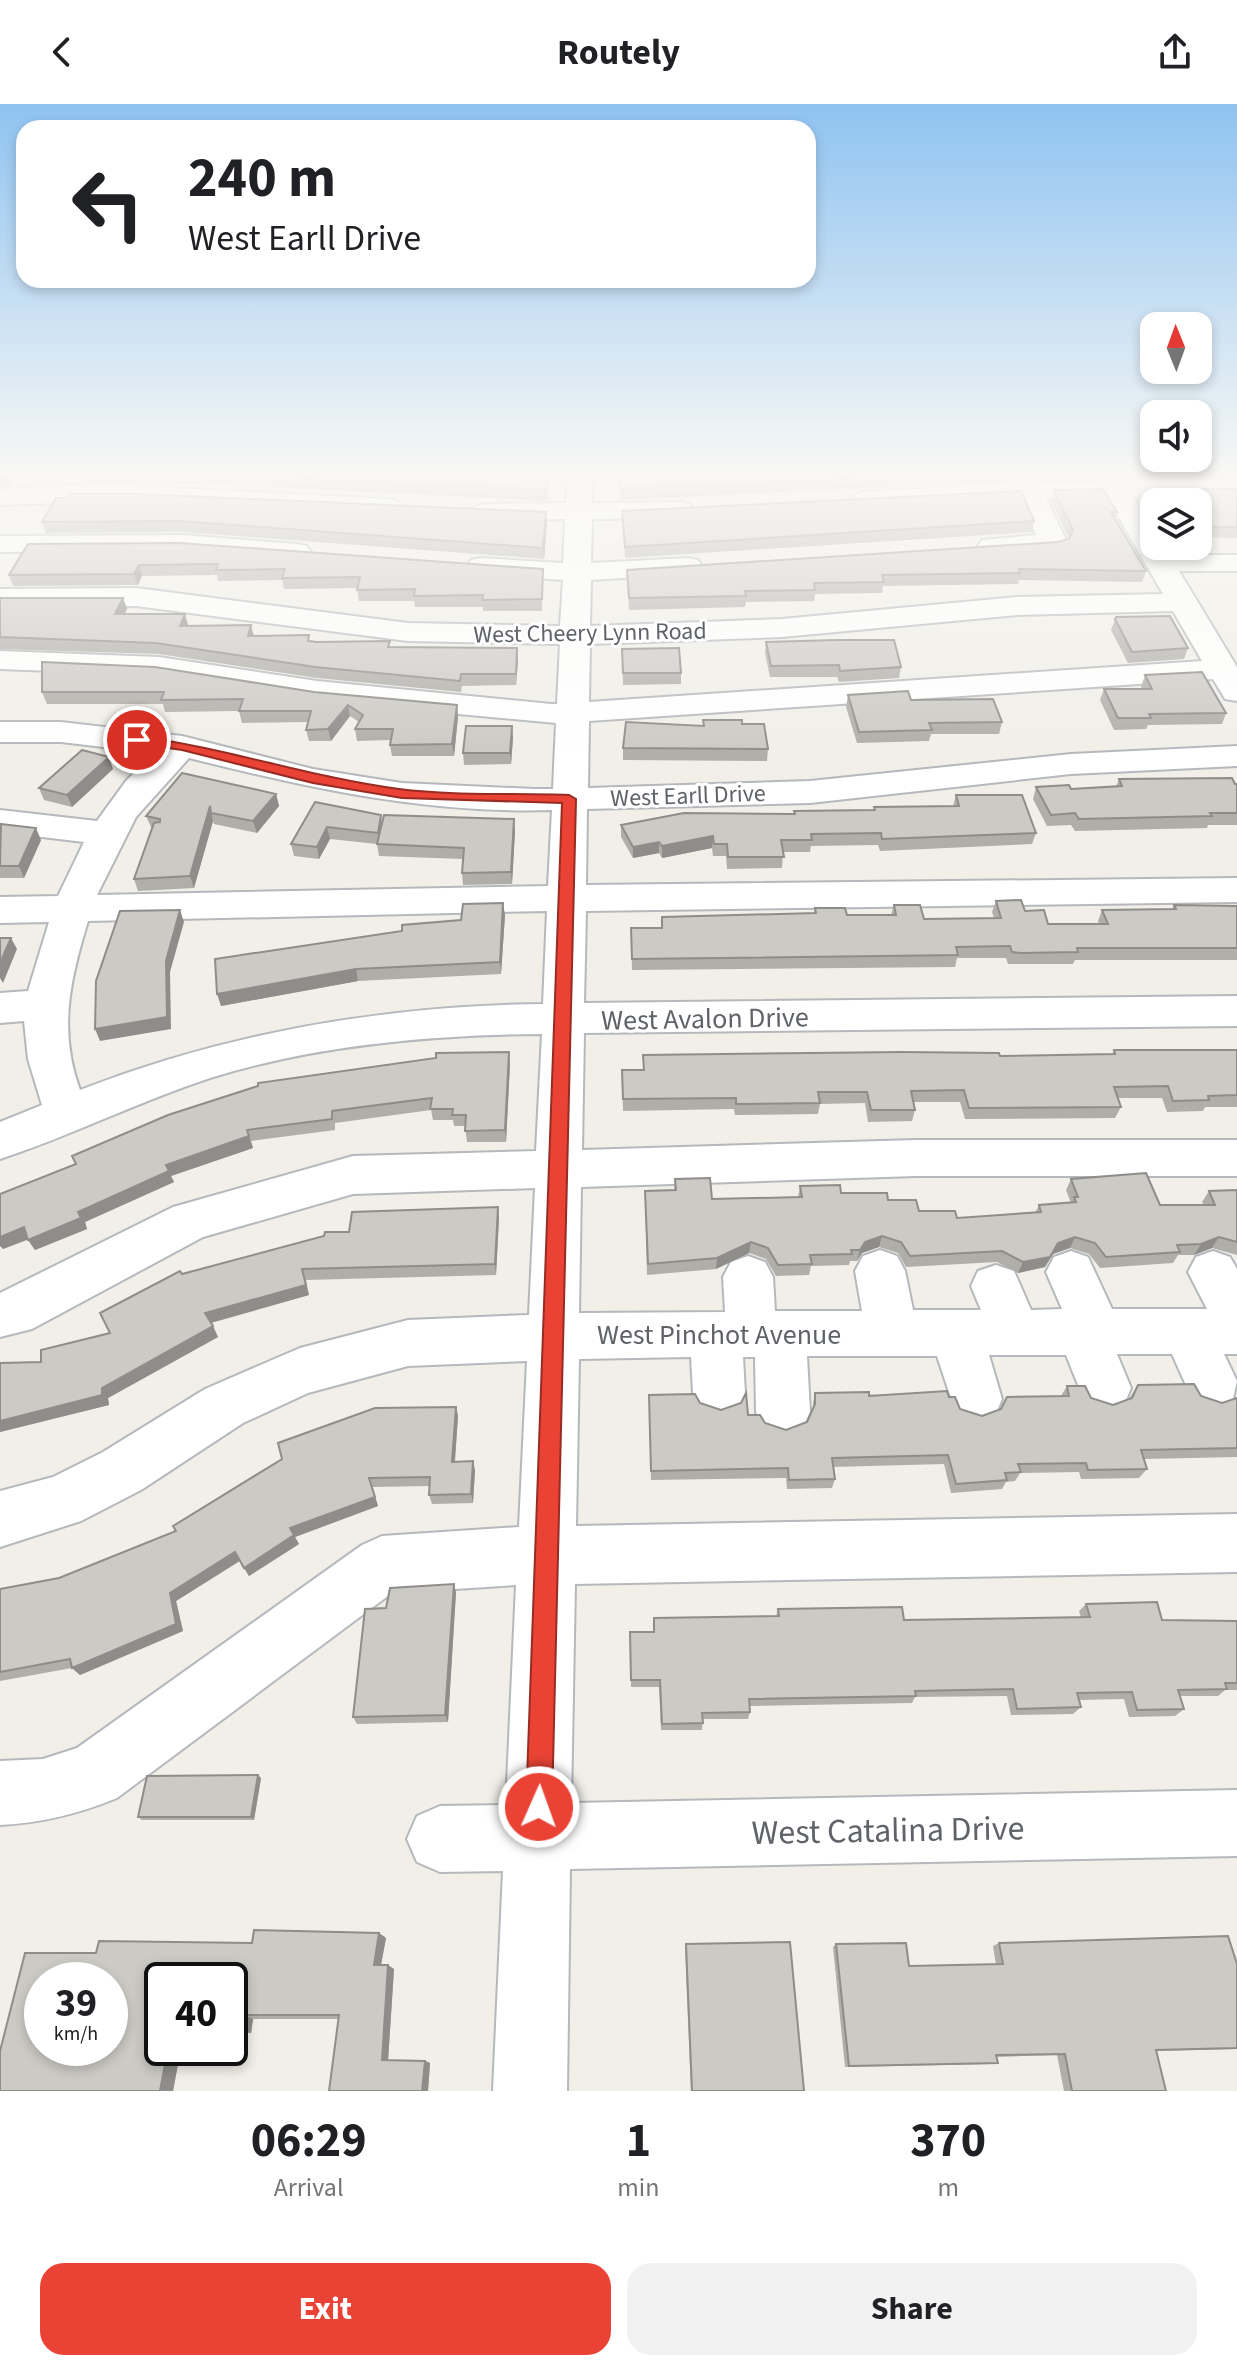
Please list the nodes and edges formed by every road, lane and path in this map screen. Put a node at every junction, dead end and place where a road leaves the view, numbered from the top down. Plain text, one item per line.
1 (527, 569) edge
2 (577, 569) edge
3 (636, 569) edge
4 (1162, 569) edge
5 (577, 572) junction
6 (0, 598) edge
7 (1182, 602) junction
8 (575, 635) junction
9 (0, 660) edge
10 (1227, 666) edge
11 (573, 714) junction
12 (0, 732) edge
13 (182, 746) junction
14 (1237, 756) edge
15 (569, 799) junction
16 (0, 821) edge
17 (104, 833) junction
18 (1237, 890) edge
19 (565, 898) junction
20 (72, 909) junction
21 (0, 910) edge
22 (47, 1004) junction
23 (0, 1008) edge
24 (1237, 1011) edge
25 (563, 1020) junction
26 (68, 1113) junction
27 (0, 1141) edge
28 (1237, 1158) edge
29 (558, 1168) junction
30 (880, 1271) dead end
31 (1071, 1272) dead end
32 (1213, 1272) dead end
33 (748, 1277) dead end
34 (996, 1286) dead end
35 (0, 1315) edge
36 (1237, 1316) edge
37 (1212, 1332) edge
38 (1016, 1334) junction
39 (1090, 1334) junction
40 (749, 1335) junction
41 (892, 1335) junction
42 (957, 1335) junction
43 (553, 1337) junction
44 (1213, 1386) dead end
45 (1105, 1388) dead end
46 (719, 1393) dead end
47 (976, 1399) dead end
48 (783, 1412) dead end
49 (0, 1519) edge
50 (1237, 1543) edge
51 (546, 1557) junction
52 (0, 1793) edge
53 (1237, 1823) edge
54 (538, 1838) junction
55 (440, 1839) dead end
56 (530, 2091) edge

1 - 5 street
2 - 5 street
3 - 5 street
4 - 7 street
5 - 8 street
6 - 8 street, West Cheery Lynn Road
7 - 8 street, West Cheery Lynn Road
7 - 10 street
8 - 11 street
9 - 11 street
10 - 11 street
11 - 15 street
12 - 13 street, West Earll Drive
13 - 15 street, West Earll Drive
13 - 17 street
14 - 15 street, West Earll Drive
15 - 19 street
16 - 17 street
17 - 20 street
18 - 19 street
19 - 20 street
19 - 25 street
20 - 21 street
20 - 22 street
22 - 23 street
22 - 26 street
24 - 25 street, West Avalon Drive
25 - 26 street, West Avalon Drive
25 - 29 street
26 - 27 street, West Avalon Drive
28 - 29 street
29 - 35 street
29 - 43 street
30 - 41 street
31 - 39 street
32 - 36 street
33 - 40 street
34 - 38 street
37 - 39 street, West Pinchot Avenue
37 - 44 street
38 - 39 street, West Pinchot Avenue
38 - 42 street, West Pinchot Avenue
39 - 45 street
40 - 41 street, West Pinchot Avenue
40 - 43 street, West Pinchot Avenue
40 - 46 street
40 - 48 street
41 - 42 street, West Pinchot Avenue
42 - 47 street
43 - 49 street, West Pinchot Avenue
43 - 51 street
50 - 51 street
51 - 52 street
51 - 54 street
53 - 54 street, West Catalina Drive
54 - 55 street, West Catalina Drive
54 - 56 street

